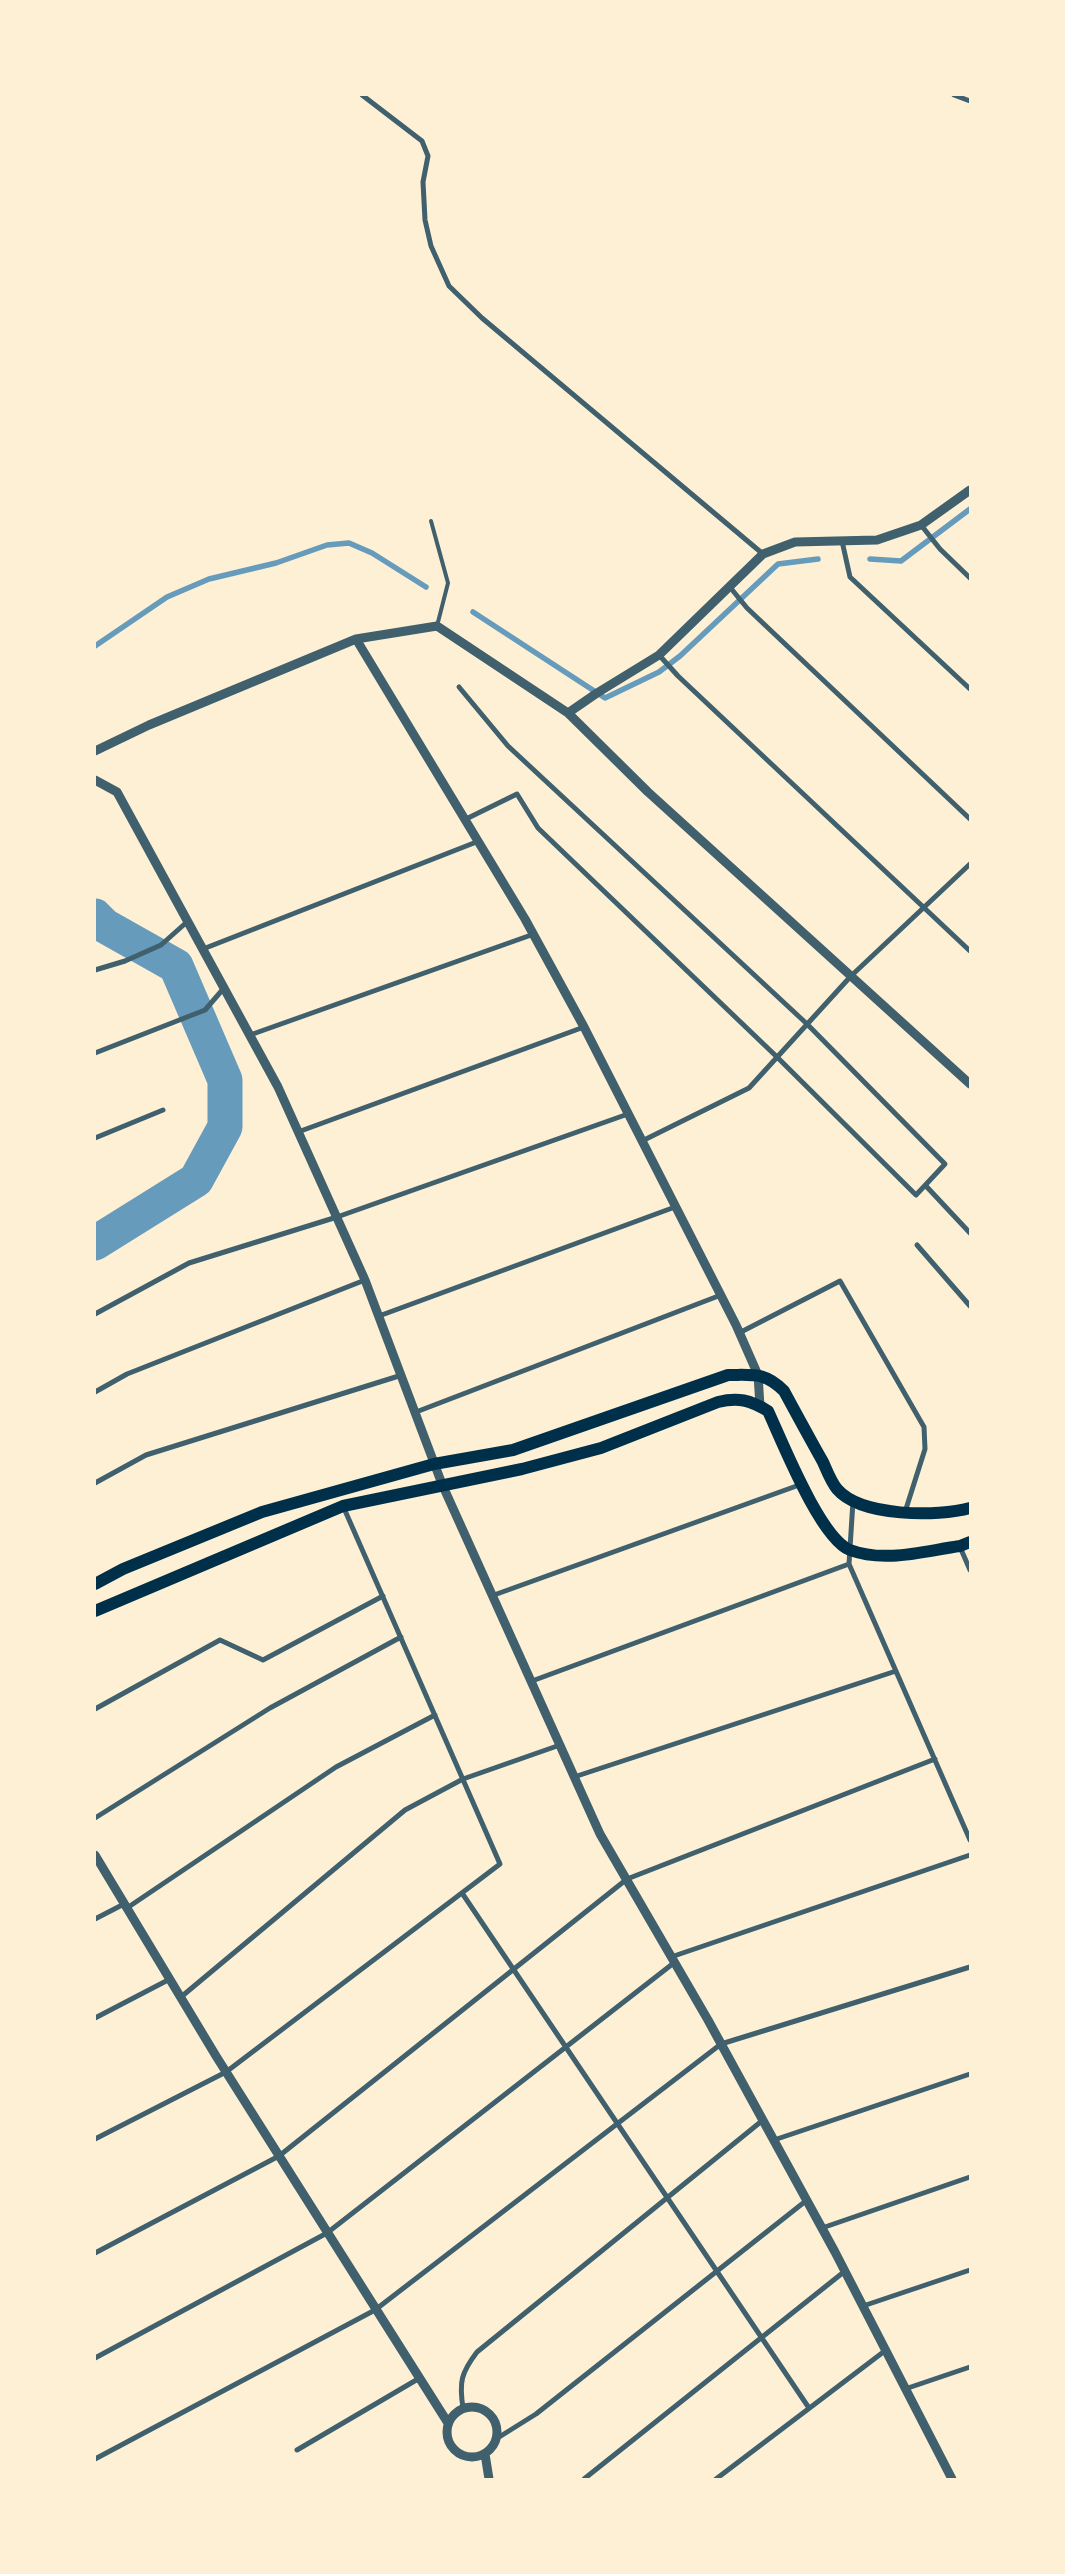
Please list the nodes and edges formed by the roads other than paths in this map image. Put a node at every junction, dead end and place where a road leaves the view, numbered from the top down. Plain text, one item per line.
1 (362, 95) edge
2 (954, 95) edge
3 (970, 101) edge
4 (970, 490) edge
5 (431, 521) dead end
6 (920, 525) junction
7 (842, 541) junction
8 (764, 554) junction
9 (970, 578) edge
10 (729, 586) junction
11 (437, 626) junction
12 (356, 639) junction
13 (661, 658) junction
14 (459, 687) dead end
15 (970, 689) edge
16 (568, 713) junction
17 (95, 751) edge
18 (95, 780) edge
19 (970, 818) edge
20 (466, 819) junction
21 (480, 841) junction
22 (970, 864) edge
23 (924, 908) junction
24 (188, 922) junction
25 (534, 934) junction
26 (203, 949) junction
27 (970, 951) edge
28 (95, 970) edge
29 (851, 976) junction
30 (224, 988) junction
31 (807, 1024) junction
32 (584, 1027) junction
33 (250, 1035) junction
34 (95, 1053) edge
35 (777, 1057) junction
36 (970, 1084) edge
37 (162, 1110) dead end
38 (628, 1114) junction
39 (298, 1132) junction
40 (95, 1138) edge
41 (642, 1141) junction
42 (926, 1186) junction
43 (675, 1207) junction
44 (337, 1217) junction
45 (970, 1233) edge
46 (917, 1245) dead end
47 (365, 1280) junction
48 (720, 1295) junction
49 (970, 1306) edge
50 (95, 1314) edge
51 (379, 1316) junction
52 (739, 1333) junction
53 (402, 1375) junction
54 (758, 1375) junction
55 (95, 1392) edge
56 (760, 1406) junction
57 (416, 1412) junction
58 (434, 1464) junction
59 (95, 1483) edge
60 (442, 1484) junction
61 (802, 1484) junction
62 (853, 1500) junction
63 (343, 1506) junction
64 (970, 1508) edge
65 (904, 1512) junction
66 (965, 1544) edge
67 (848, 1549) junction
68 (849, 1564) junction
69 (970, 1570) edge
70 (95, 1584) edge
71 (494, 1595) junction
72 (383, 1596) junction
73 (95, 1611) edge
74 (401, 1637) junction
75 (896, 1671) junction
76 (532, 1681) junction
77 (95, 1709) edge
78 (435, 1715) junction
79 (560, 1745) junction
80 (935, 1759) junction
81 (574, 1777) junction
82 (463, 1779) junction
83 (95, 1818) edge
84 (970, 1840) edge
85 (95, 1855) edge
86 (970, 1855) edge
87 (626, 1880) junction
88 (462, 1893) junction
89 (126, 1906) junction
90 (95, 1919) edge
91 (673, 1959) junction
92 (970, 1967) edge
93 (513, 1970) junction
94 (170, 1979) junction
95 (181, 1997) junction
96 (95, 2018) edge
97 (721, 2044) junction
98 (566, 2047) junction
99 (226, 2072) junction
100 (970, 2074) edge
101 (763, 2120) junction
102 (618, 2124) junction
103 (95, 2139) edge
104 (774, 2140) junction
105 (279, 2156) junction
106 (970, 2177) edge
107 (667, 2198) junction
108 (807, 2200) junction
109 (822, 2228) junction
110 (327, 2234) junction
111 (95, 2252) edge
112 (970, 2270) edge
113 (716, 2271) junction
114 (845, 2271) junction
115 (863, 2306) junction
116 (375, 2310) junction
117 (761, 2337) junction
118 (886, 2350) junction
119 (95, 2358) edge
120 (970, 2367) edge
121 (418, 2379) junction
122 (905, 2389) junction
123 (463, 2408) junction
124 (809, 2408) junction
125 (448, 2424) junction
126 (496, 2439) junction
127 (297, 2450) dead end
128 (485, 2454) junction
129 (95, 2459) edge
130 (489, 2479) edge
131 (584, 2479) edge
132 (716, 2479) edge
133 (952, 2479) edge

1 - 8 street
2 - 3 street
4 - 6 street
5 - 11 lane
6 - 7 street
6 - 9 street
7 - 8 street
7 - 15 street
8 - 10 street
10 - 13 street
10 - 19 street
11 - 12 street
11 - 16 street
12 - 17 street
12 - 20 street
13 - 16 street
13 - 23 street
14 - 31 street
16 - 29 street
18 - 24 street
20 - 21 street
20 - 35 street
21 - 25 street
21 - 26 street
22 - 23 street
23 - 27 street
23 - 29 street
24 - 26 street
24 - 28 street
25 - 32 street
25 - 33 street
26 - 30 street
29 - 31 street
29 - 36 street
30 - 33 street
30 - 34 street
31 - 35 street
31 - 42 street
32 - 38 street
32 - 39 street
33 - 39 street
35 - 41 street
35 - 42 street
37 - 40 street
38 - 41 street
38 - 44 street
39 - 44 street
41 - 43 street
42 - 45 street
43 - 48 street
43 - 51 street
44 - 47 street
44 - 50 street
46 - 49 street
47 - 51 street
47 - 55 street
48 - 52 street
48 - 57 street
51 - 53 street
52 - 54 street
52 - 65 street
53 - 57 street
53 - 59 street
54 - 56 street
54 - 58 main road
54 - 62 main road
56 - 60 main road
56 - 61 main road
57 - 58 street
58 - 60 street
58 - 70 main road
60 - 63 main road
60 - 71 street
61 - 67 main road
61 - 71 street
62 - 65 main road
62 - 67 street
63 - 72 street
63 - 73 main road
64 - 65 main road
66 - 67 main road
66 - 69 street
67 - 68 street
68 - 75 street
68 - 76 street
71 - 76 street
72 - 74 street
72 - 77 street
74 - 78 street
74 - 83 street
75 - 80 street
75 - 81 street
76 - 79 street
78 - 82 street
78 - 89 street
79 - 81 street
79 - 82 street
80 - 84 street
80 - 87 street
81 - 87 street
82 - 88 street
82 - 95 street
85 - 89 street
86 - 91 street
87 - 91 street
87 - 93 street
88 - 93 street
88 - 99 street
89 - 90 street
89 - 94 street
91 - 97 street
91 - 98 street
92 - 97 street
93 - 98 street
93 - 105 street
94 - 95 street
94 - 96 street
95 - 99 street
97 - 101 street
97 - 102 street
98 - 102 street
98 - 110 street
99 - 103 street
99 - 105 street
100 - 104 street
101 - 104 street
101 - 107 street
102 - 107 street
102 - 116 street
104 - 108 street
105 - 110 street
105 - 111 street
106 - 109 street
107 - 113 street
107 - 123 street
108 - 109 street
108 - 113 street
109 - 114 street
110 - 116 street
110 - 119 street
112 - 115 street
113 - 117 street
113 - 126 street
114 - 115 street
114 - 117 street
115 - 118 street
116 - 121 street
116 - 129 street
117 - 124 street
117 - 131 street
118 - 122 street
118 - 124 street
120 - 122 street
121 - 125 street
121 - 127 street
122 - 133 street
123 - 125 street
123 - 126 street
124 - 132 street
125 - 128 street
126 - 128 street
128 - 130 street

